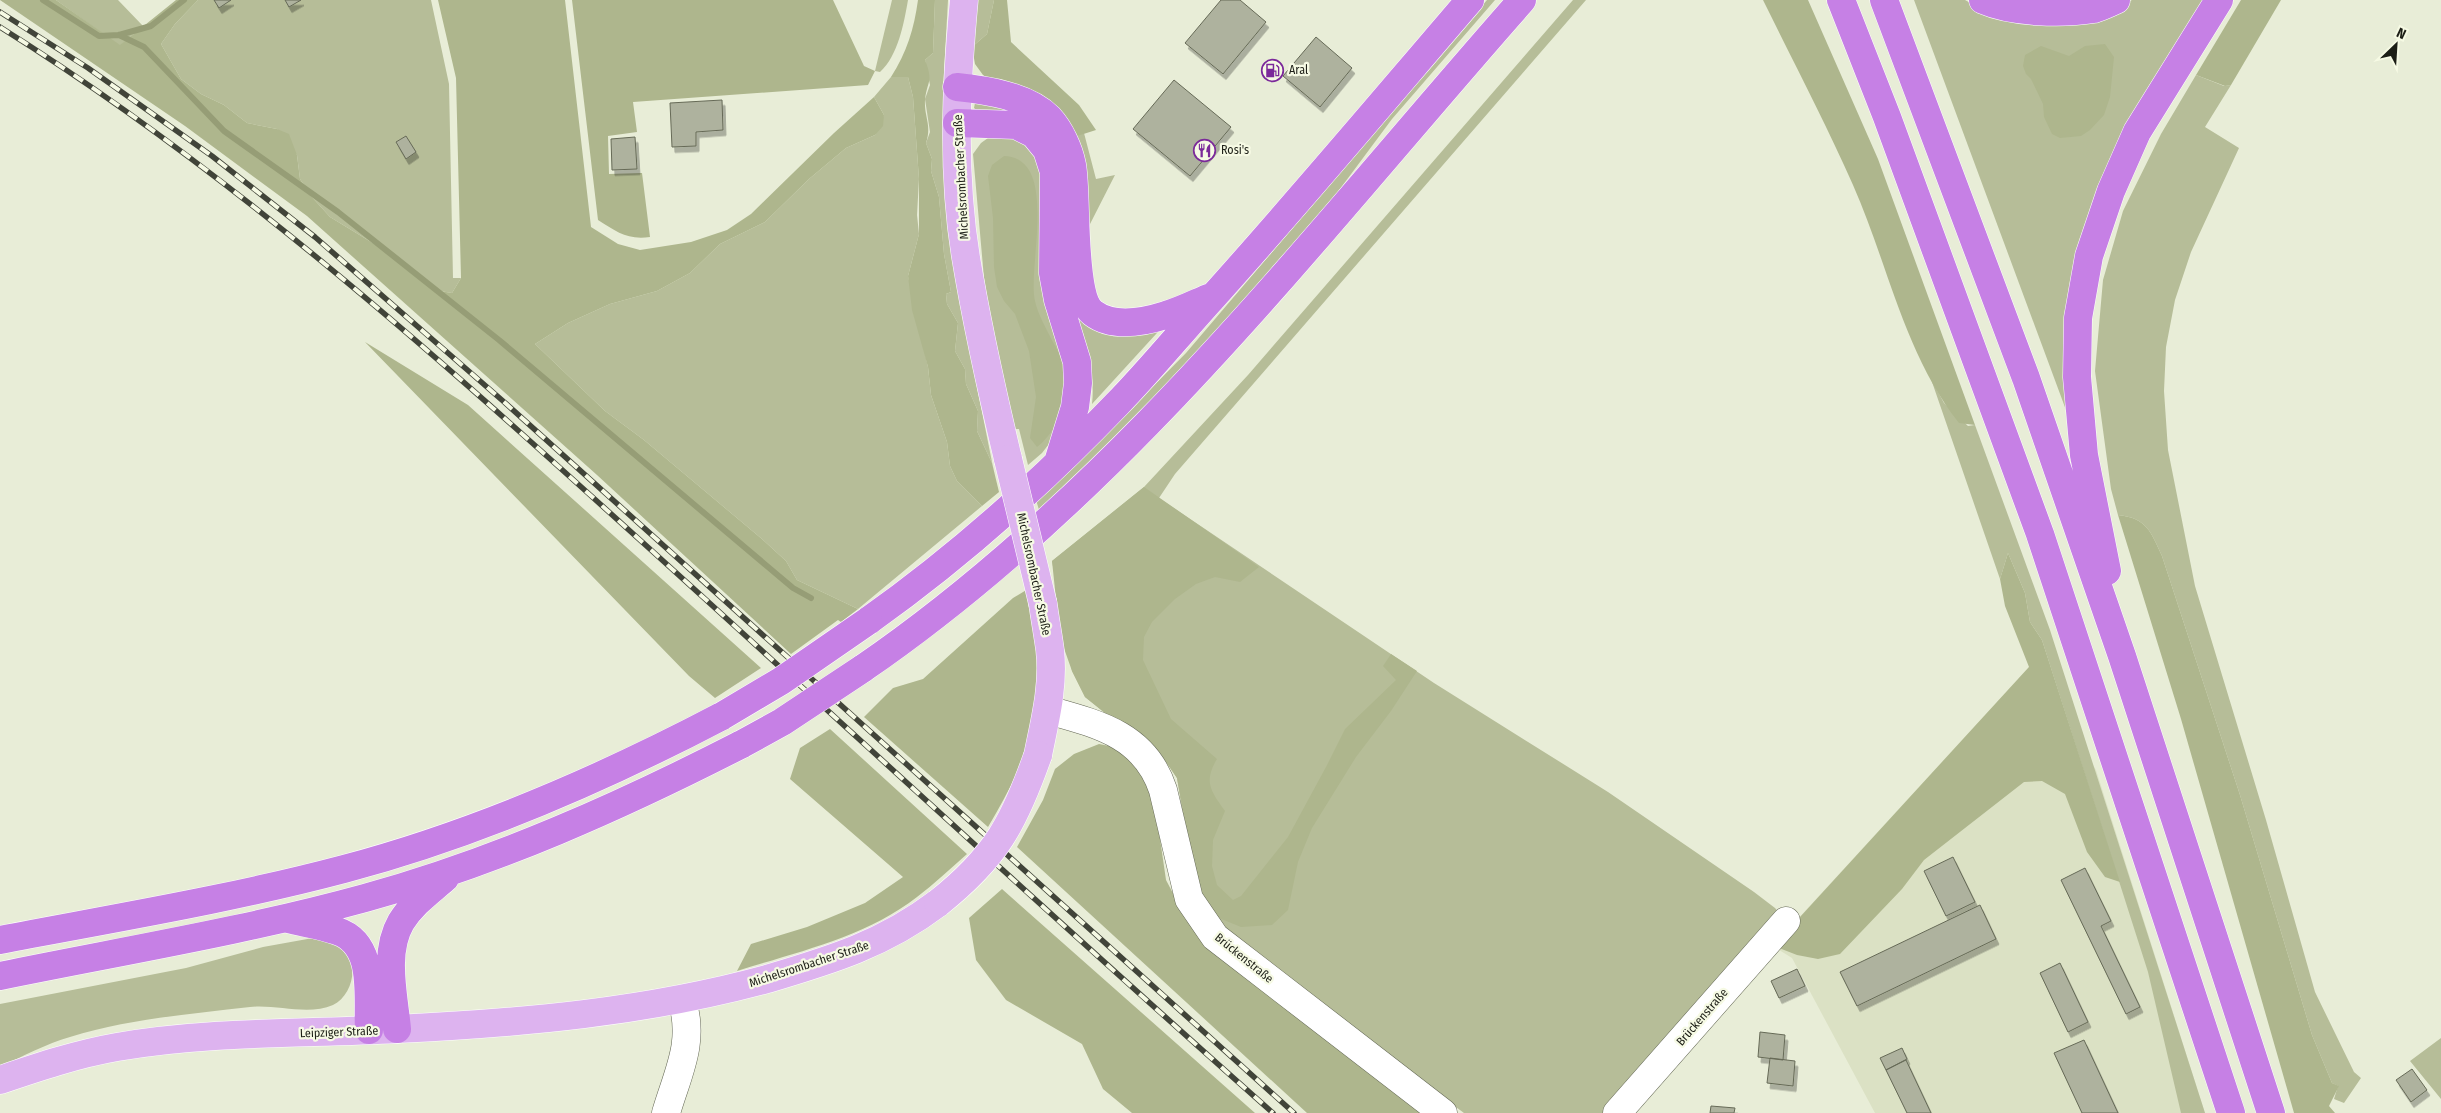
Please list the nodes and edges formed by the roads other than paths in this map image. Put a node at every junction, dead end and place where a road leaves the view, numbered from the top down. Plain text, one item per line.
1 (964, 0) edge
2 (1470, 0) edge
3 (1522, 0) edge
4 (1842, 0) edge
5 (1884, 0) edge
6 (1983, 0) edge
7 (2116, 0) edge
8 (2219, 0) edge
9 (957, 86) junction
10 (957, 123) junction
11 (1214, 296) junction
12 (1058, 462) junction
13 (2122, 656) junction
14 (1048, 710) junction
15 (455, 870) junction
16 (284, 918) junction
17 (1786, 921) dead end
18 (0, 940) edge
19 (0, 976) edge
20 (682, 1000) junction
21 (397, 1029) junction
22 (369, 1030) junction
23 (0, 1080) edge
24 (666, 1113) edge
25 (1443, 1113) edge
26 (1617, 1113) edge
27 (2232, 1113) edge
28 (2271, 1113) edge

1 - 9 main road, Michelsrombacher Straße
2 - 11 highway
3 - 15 highway, bridge
4 - 27 highway
5 - 13 highway
6 - 7 highway
8 - 13 highway
9 - 10 main road, Michelsrombacher Straße
9 - 11 highway
10 - 12 highway
10 - 14 main road, Michelsrombacher Straße, bridge
11 - 12 highway
12 - 18 highway, bridge
13 - 28 highway
14 - 20 main road, Michelsrombacher Straße, bridge
14 - 25 street, Brückenstraße
15 - 16 highway
15 - 21 highway
16 - 19 highway
16 - 22 highway
17 - 26 street, Brückenstraße
20 - 21 main road, Leipziger Straße
20 - 24 street
21 - 22 main road, Leipziger Straße
22 - 23 main road, Leipziger Straße

